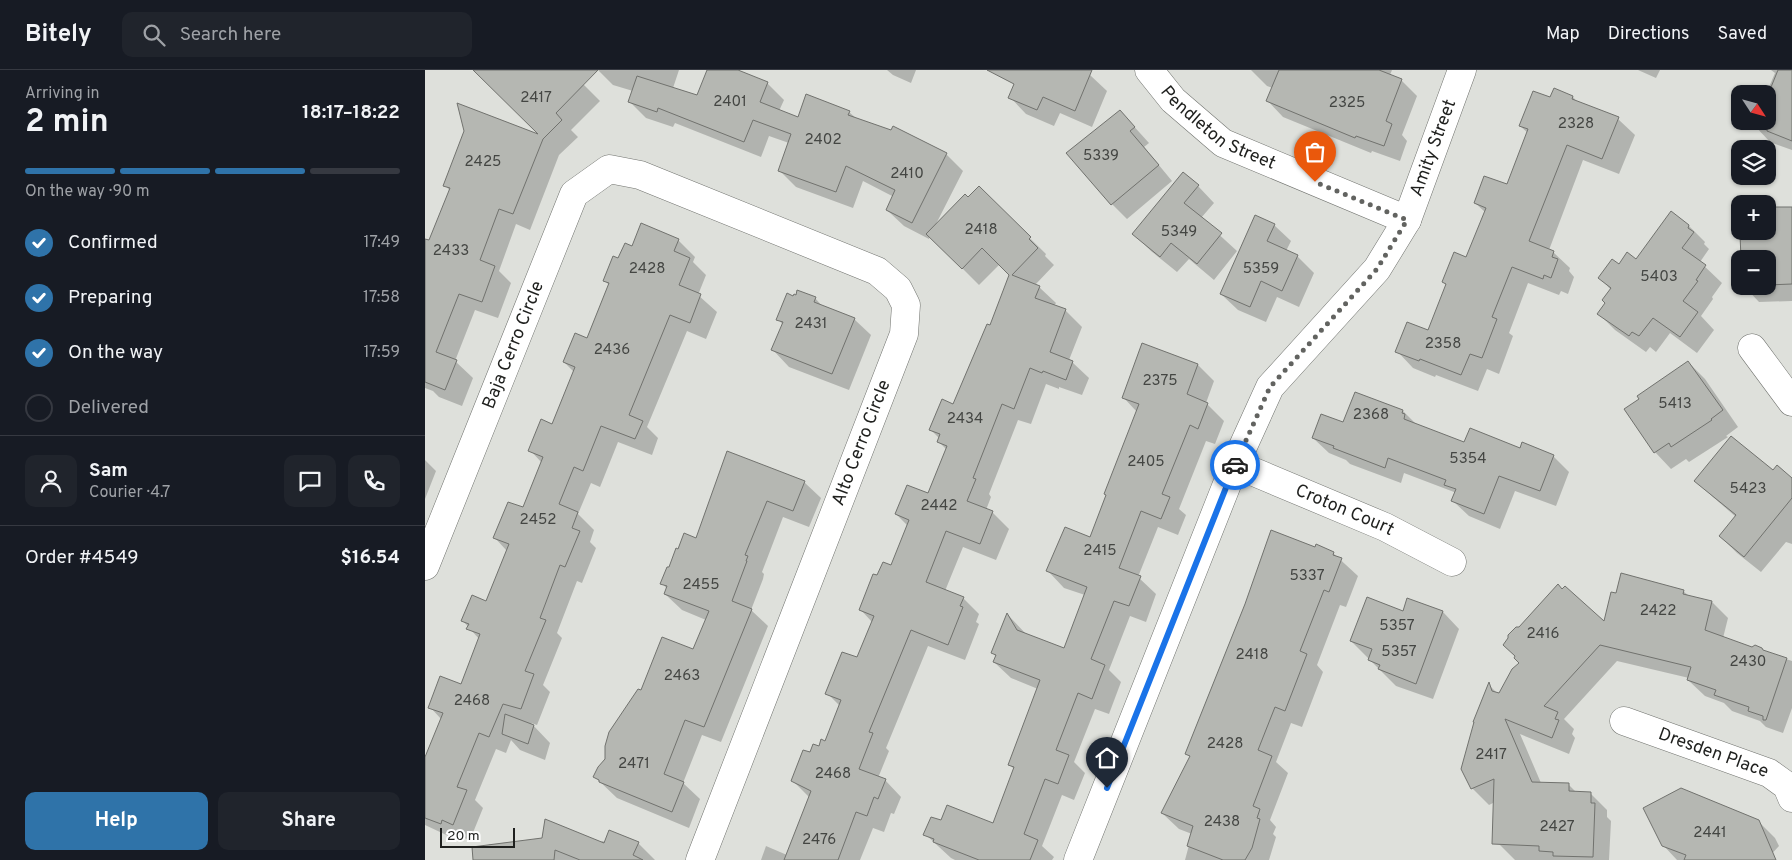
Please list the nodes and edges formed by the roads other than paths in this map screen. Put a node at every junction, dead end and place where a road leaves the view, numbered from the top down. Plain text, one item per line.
1 (1149, 70) edge
2 (1462, 70) edge
3 (640, 175) joint
4 (1407, 220) junction
5 (1753, 348) dead end
6 (1792, 402) edge
7 (1235, 464) junction
8 (1452, 562) dead end
9 (425, 566) edge
10 (1624, 720) dead end
11 (1792, 798) edge
12 (699, 860) edge
13 (1078, 860) edge

1 - 4 street, Pendleton Street
2 - 4 street, Amity Street
3 - 9 street, Baja Cerro Circle
3 - 12 street, Alto Cerro Circle
4 - 7 street, Amity Street
5 - 6 street
7 - 8 street, Croton Court
7 - 13 street, Amity Street
10 - 11 street, Dresden Place

